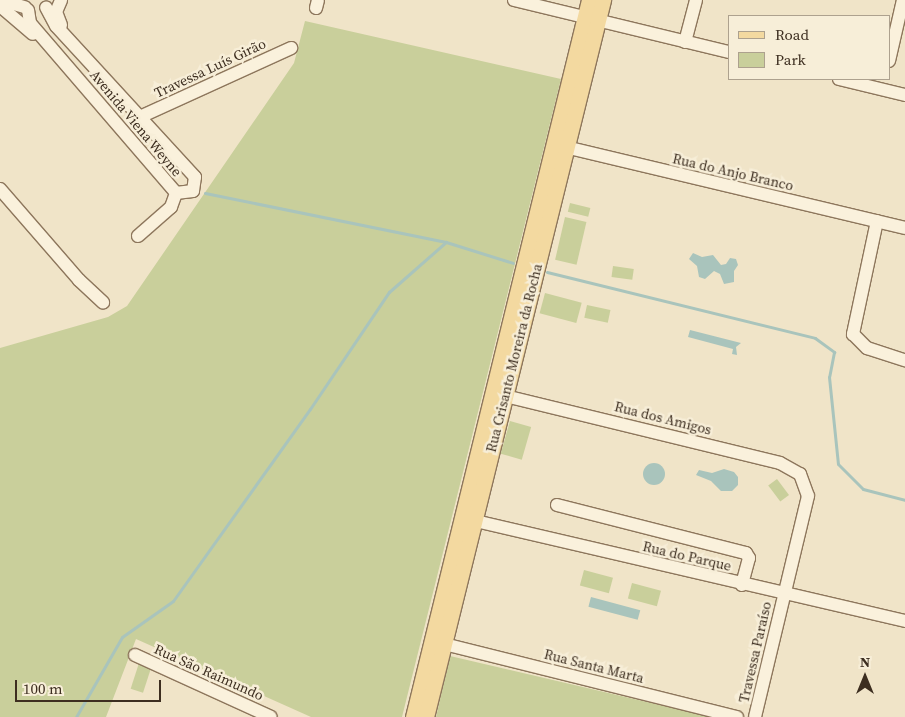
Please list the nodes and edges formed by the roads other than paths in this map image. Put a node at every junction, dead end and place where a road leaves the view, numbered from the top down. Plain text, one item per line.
1 (0, 0) edge
2 (514, 0) edge
3 (588, 0) edge
4 (603, 0) edge
5 (696, 0) edge
6 (903, 0) edge
7 (52, 2) edge
8 (0, 6) edge
9 (25, 6) edge
10 (591, 19) junction
11 (685, 42) junction
12 (52, 47) junction
13 (291, 48) dead end
14 (728, 52) edge
15 (890, 57) edge
16 (843, 80) edge
17 (905, 96) edge
18 (142, 116) junction
19 (561, 146) junction
20 (0, 189) edge
21 (176, 193) junction
22 (877, 222) junction
23 (905, 228) edge
24 (138, 236) dead end
25 (103, 302) dead end
26 (905, 360) edge
27 (499, 394) junction
28 (808, 496) joint
29 (557, 505) dead end
30 (468, 519) junction
31 (742, 584) junction
32 (784, 595) junction
33 (905, 621) edge
34 (438, 643) junction
35 (135, 655) dead end
36 (271, 717) edge
37 (413, 717) edge
38 (426, 717) edge
39 (737, 717) edge
40 (755, 717) edge

1 - 9 street
2 - 10 street
3 - 10 main road, Rua Crisanto Moreira da Rocha
4 - 10 main road, Rua Crisanto Moreira da Rocha
5 - 11 street
6 - 15 street
7 - 9 street
7 - 18 street, Avenida Viena Weyne
8 - 12 street
9 - 12 street, Avenida Viena Weyne
10 - 11 street
10 - 19 main road, Rua Crisanto Moreira da Rocha
11 - 14 street
12 - 21 street, Avenida Viena Weyne
13 - 18 street, Travessa Luís Girão
16 - 17 street
18 - 21 street, Avenida Viena Weyne
19 - 22 street, Rua do Anjo Branco
19 - 27 main road, Rua Crisanto Moreira da Rocha
20 - 25 street
21 - 24 street
22 - 23 street, Rua do Anjo Branco
22 - 26 street
27 - 28 street, Rua dos Amigos
27 - 30 main road, Rua Crisanto Moreira da Rocha
28 - 32 street, Travessa Paraíso
29 - 31 street
30 - 31 street, Rua do Parque
30 - 34 main road, Rua Crisanto Moreira da Rocha
31 - 32 street, Rua do Parque
32 - 33 street, Rua do Parque
32 - 40 street, Travessa Paraíso
34 - 37 main road, Rua Crisanto Moreira da Rocha
34 - 38 main road, Rua Crisanto Moreira da Rocha
34 - 39 street, Rua Santa Marta
35 - 36 street, Rua São Raimundo

